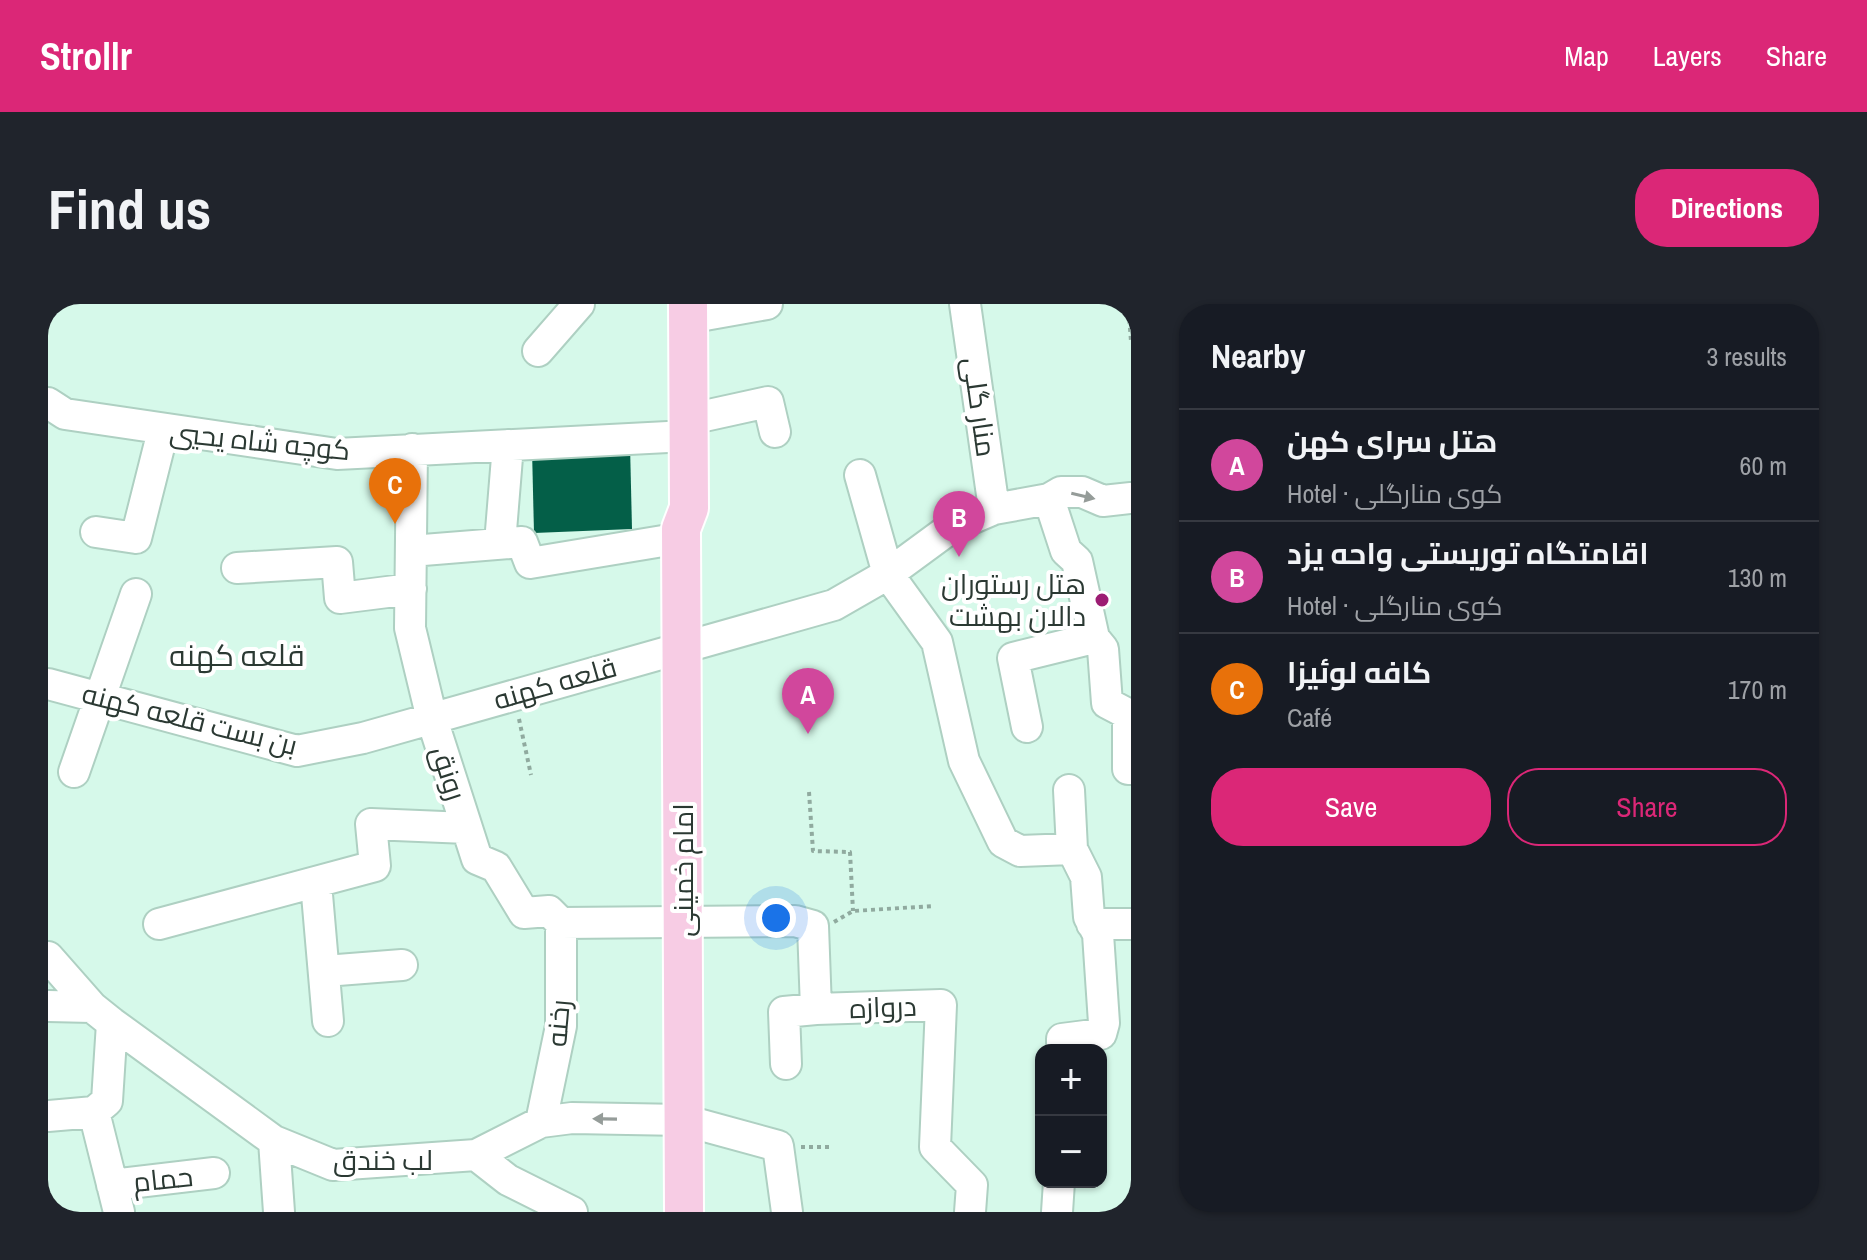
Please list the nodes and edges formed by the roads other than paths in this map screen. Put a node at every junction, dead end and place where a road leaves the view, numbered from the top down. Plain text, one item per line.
1 (579, 304) edge
2 (767, 304) edge
3 (965, 304) edge
4 (681, 309) edge
5 (538, 351) dead end
6 (48, 403) edge
7 (677, 428) junction
8 (163, 431) junction
9 (775, 432) dead end
10 (508, 445) junction
11 (412, 449) junction
12 (860, 475) dead end
13 (1131, 498) edge
14 (1049, 499) junction
15 (994, 509) junction
16 (96, 532) dead end
17 (681, 534) junction
18 (500, 543) junction
19 (411, 551) junction
20 (237, 568) dead end
21 (888, 574) junction
22 (411, 589) junction
23 (136, 594) dead end
24 (1094, 638) junction
25 (683, 645) junction
26 (48, 684) edge
27 (98, 698) junction
28 (429, 719) junction
29 (1027, 727) dead end
30 (1131, 769) edge
31 (74, 772) dead end
32 (1069, 790) dead end
33 (467, 828) junction
34 (1072, 849) junction
35 (316, 883) junction
36 (561, 923) junction
37 (683, 923) junction
38 (159, 924) dead end
39 (1092, 924) junction
40 (1131, 924) edge
41 (48, 957) edge
42 (402, 965) dead end
43 (325, 971) junction
44 (48, 1006) edge
45 (816, 1009) junction
46 (102, 1015) junction
47 (328, 1021) dead end
48 (1117, 1024) edge
49 (1062, 1044) edge
50 (786, 1064) dead end
51 (94, 1112) junction
52 (48, 1116) edge
53 (683, 1120) junction
54 (541, 1122) junction
55 (274, 1141) junction
56 (476, 1155) junction
57 (214, 1173) dead end
58 (1059, 1188) edge
59 (116, 1198) edge
60 (558, 1209) edge
61 (279, 1212) edge
62 (684, 1212) edge
63 (787, 1212) edge
64 (970, 1212) edge
65 (1057, 1212) edge

1 - 5 street
2 - 4 street
3 - 15 street, منار گلی
4 - 7 main road, امام خمینی
6 - 8 street, کوچه شاه يحيي
7 - 9 street, کوچه شاه يحيي
7 - 10 street, کوچه شاه يحيي
7 - 17 main road, امام خمینی
8 - 11 street, کوچه شاه يحيي
8 - 16 street
10 - 11 street, کوچه شاه يحيي
10 - 18 street
11 - 19 street, رونق
12 - 21 street
14 -> 13 street, قلعه کهنه
14 - 15 street, قلعه کهنه
14 - 24 street
15 - 21 street, قلعه کهنه
17 - 18 street
17 - 25 main road, امام خمینی
18 - 19 street
19 - 22 street, رونق
20 - 22 street
21 - 25 street, قلعه کهنه
21 - 34 street
22 - 28 street, رونق
23 - 27 street
24 - 29 street
24 - 30 street
25 - 28 street, قلعه کهنه
25 - 37 main road, امام خمینی
26 - 27 street, بن بست قلعه کهنه
27 - 28 street, بن بست قلعه کهنه
27 - 31 street
28 - 33 street, رونق
32 - 34 street
33 - 35 street
33 - 36 street, رونق
34 - 39 street
35 - 38 street
35 - 43 street
36 - 37 street, رونق
36 - 54 street, رخنه
37 - 45 street, دروازه
37 - 53 main road, امام خمینی
39 - 40 street
39 - 48 street
41 - 46 street, لب خندق
42 - 43 street
43 - 47 street
44 - 46 street
45 - 50 street
45 - 64 street, دروازه
46 - 51 street
46 - 55 street, لب خندق
48 - 49 street
51 - 52 street
51 - 59 street
53 -> 54 street, لب خندق
53 - 62 main road, امام خمینی
53 - 63 street, لب خندق
54 - 56 street, لب خندق
55 - 56 street, لب خندق
55 - 61 street
56 - 60 street
57 - 59 street, حمام
58 - 65 street

